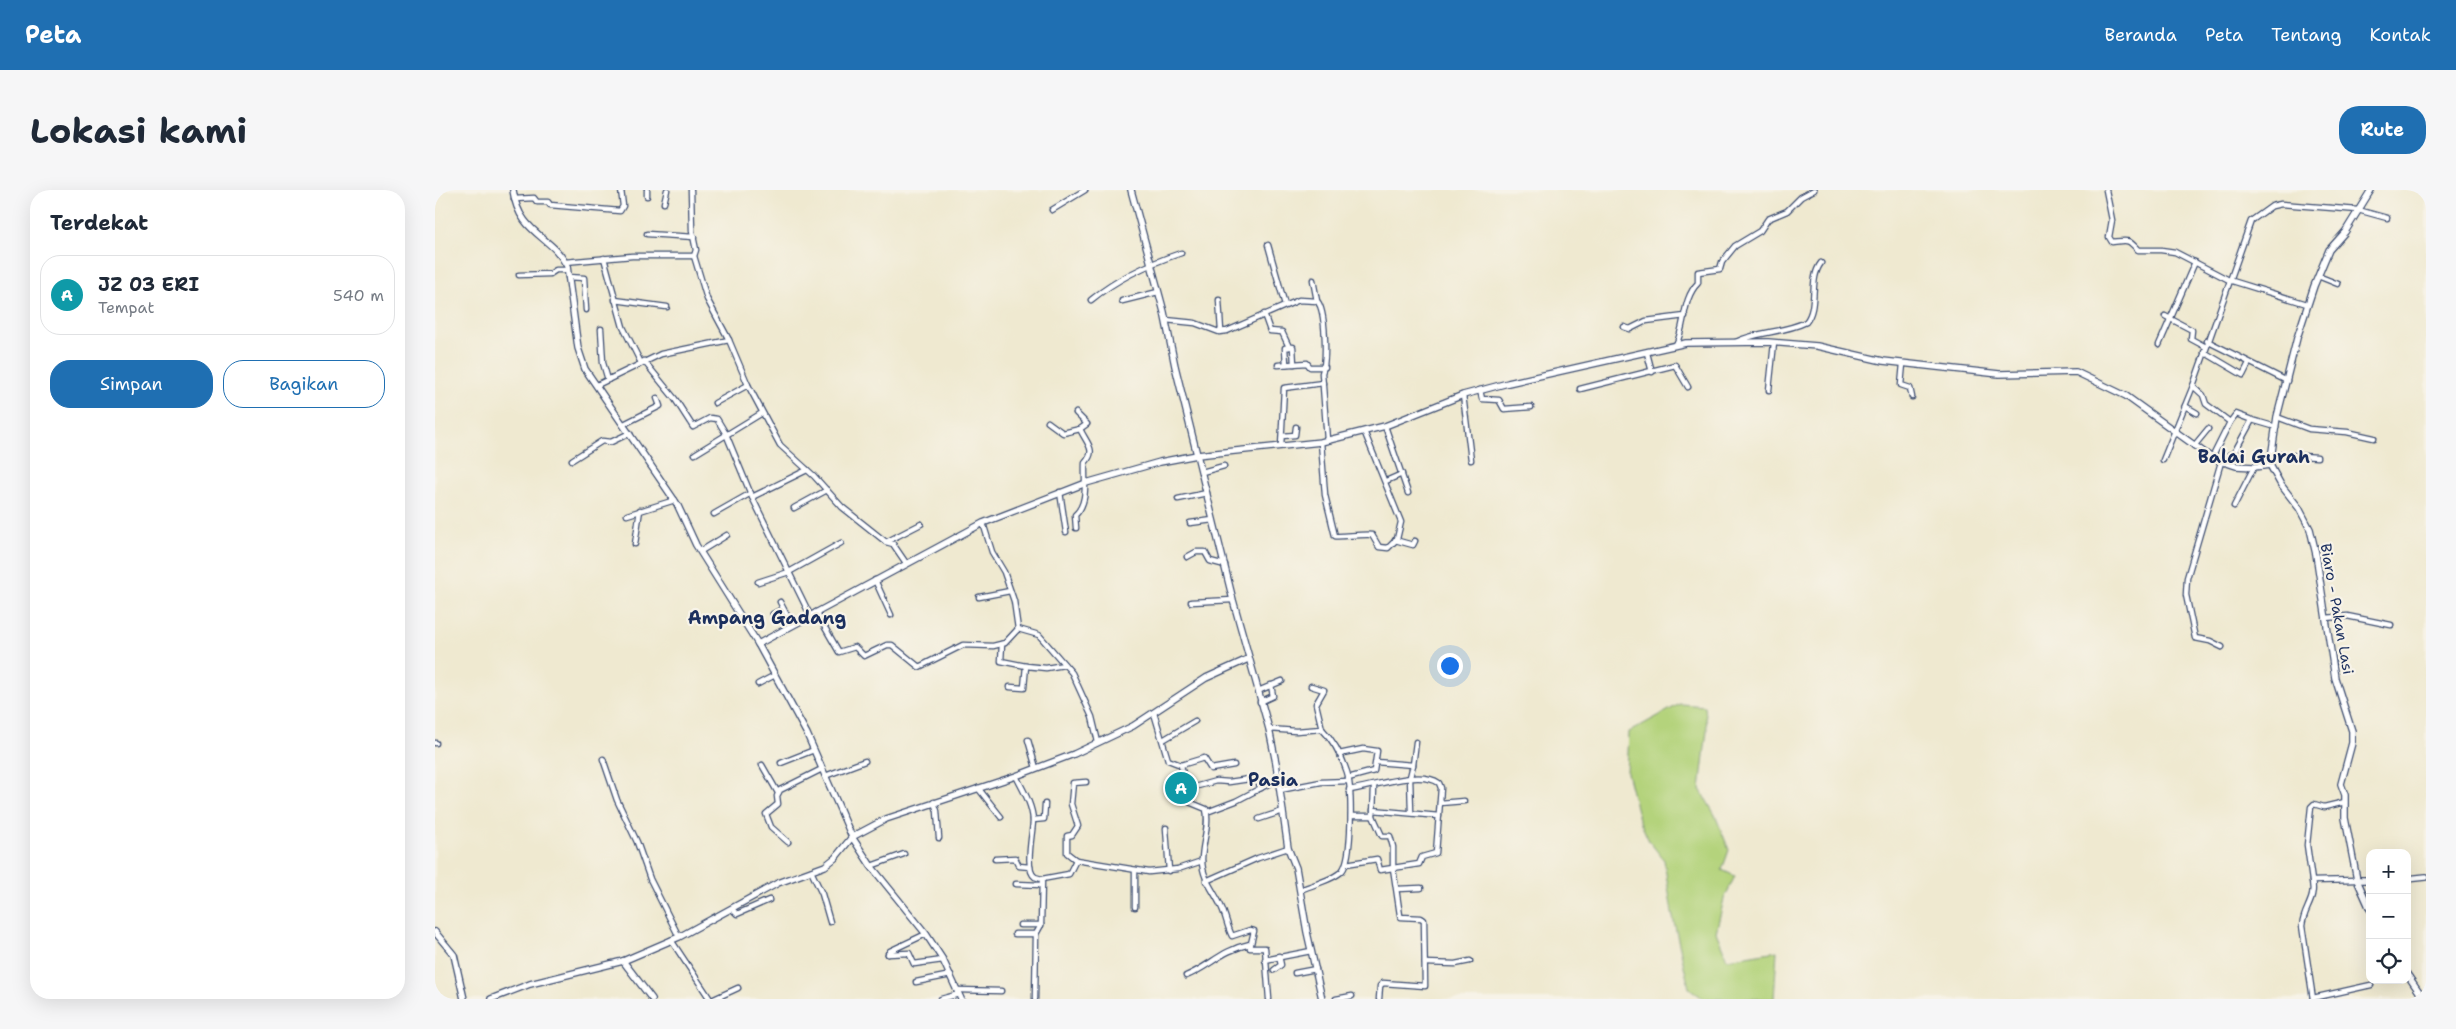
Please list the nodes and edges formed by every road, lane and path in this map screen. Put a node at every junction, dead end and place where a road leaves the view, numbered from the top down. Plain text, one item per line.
1 (513, 190) edge
2 (621, 190) edge
3 (647, 190) edge
4 (667, 190) edge
5 (691, 190) edge
6 (1085, 190) edge
7 (1131, 190) edge
8 (1814, 190) edge
9 (2106, 190) edge
10 (2371, 190) edge
11 (647, 196) dead end
12 (514, 199) junction
13 (664, 203) dead end
14 (1052, 210) dead end
15 (2358, 210) junction
16 (2387, 218) dead end
17 (647, 234) dead end
18 (694, 237) junction
19 (1268, 245) dead end
20 (1181, 253) dead end
21 (694, 256) junction
22 (604, 258) junction
23 (565, 262) junction
24 (2195, 262) junction
25 (1150, 263) junction
26 (1821, 263) dead end
27 (567, 270) junction
28 (519, 275) dead end
29 (2318, 276) junction
30 (568, 277) junction
31 (1313, 280) dead end
32 (2229, 280) junction
33 (2338, 284) dead end
34 (1158, 292) junction
35 (615, 300) junction
36 (1091, 300) dead end
37 (1219, 300) dead end
38 (1122, 301) dead end
39 (1317, 301) junction
40 (2307, 304) junction
41 (1285, 305) junction
42 (667, 307) dead end
43 (587, 310) dead end
44 (1264, 314) junction
45 (1685, 316) junction
46 (2165, 316) dead end
47 (2171, 319) junction
48 (1166, 320) junction
49 (1624, 327) dead end
50 (601, 329) dead end
51 (1221, 331) junction
52 (729, 340) junction
53 (2207, 341) junction
54 (1734, 343) junction
55 (1774, 343) junction
56 (1677, 345) junction
57 (2159, 346) dead end
58 (1289, 347) junction
59 (2205, 350) junction
60 (1647, 353) junction
61 (643, 362) junction
62 (2249, 363) junction
63 (1286, 364) junction
64 (1294, 364) junction
65 (1903, 364) junction
66 (1278, 365) dead end
67 (1325, 367) junction
68 (1652, 372) junction
69 (607, 380) junction
70 (2287, 381) junction
71 (1323, 383) junction
72 (597, 385) junction
73 (748, 385) junction
74 (2193, 386) junction
75 (1687, 387) dead end
76 (1579, 389) dead end
77 (1480, 390) junction
78 (1769, 390) dead end
79 (1463, 395) junction
80 (1912, 397) dead end
81 (657, 398) dead end
82 (715, 403) dead end
83 (2185, 406) junction
84 (1531, 407) dead end
85 (762, 413) junction
86 (1076, 413) dead end
87 (2197, 414) dead end
88 (2277, 417) junction
89 (2252, 420) junction
90 (1048, 422) dead end
91 (2230, 422) junction
92 (624, 424) junction
93 (1385, 426) junction
94 (1296, 427) dead end
95 (2276, 427) junction
96 (1080, 429) junction
97 (2208, 429) dead end
98 (1364, 431) junction
99 (2175, 432) junction
100 (630, 433) junction
101 (726, 434) junction
102 (1282, 436) junction
103 (2374, 438) dead end
104 (1324, 441) junction
105 (1281, 446) junction
106 (2194, 446) junction
107 (695, 454) dead end
108 (2271, 454) junction
109 (1197, 455) junction
110 (2317, 457) dead end
111 (2212, 458) junction
112 (572, 460) dead end
113 (1471, 460) dead end
114 (2163, 460) dead end
115 (2222, 463) junction
116 (2270, 465) junction
117 (1224, 466) dead end
118 (2254, 468) junction
119 (807, 470) junction
120 (1202, 472) junction
121 (1403, 474) junction
122 (1386, 481) junction
123 (1086, 483) junction
124 (827, 490) junction
125 (1060, 492) junction
126 (1207, 493) junction
127 (1408, 493) dead end
128 (751, 495) junction
129 (1178, 499) dead end
130 (675, 500) junction
131 (2234, 506) dead end
132 (795, 508) dead end
133 (640, 510) junction
134 (714, 514) dead end
135 (627, 515) dead end
136 (1213, 520) junction
137 (983, 523) junction
138 (1191, 523) dead end
139 (921, 524) dead end
140 (1076, 528) dead end
141 (1066, 532) dead end
142 (727, 535) dead end
143 (1395, 540) junction
144 (1415, 541) dead end
145 (886, 542) junction
146 (841, 543) dead end
147 (635, 544) dead end
148 (701, 551) junction
149 (1187, 557) dead end
150 (906, 563) junction
151 (1225, 565) junction
152 (789, 572) junction
153 (875, 580) junction
154 (758, 582) dead end
155 (1009, 591) junction
156 (979, 597) dead end
157 (1233, 600) junction
158 (779, 602) dead end
159 (1191, 602) dead end
160 (783, 609) junction
161 (773, 614) dead end
162 (813, 614) junction
163 (891, 616) dead end
164 (2326, 618) junction
165 (792, 625) junction
166 (2391, 626) dead end
167 (1019, 629) junction
168 (758, 644) junction
169 (1002, 644) junction
170 (2222, 648) dead end
171 (1248, 658) junction
172 (1064, 665) junction
173 (1025, 666) junction
174 (775, 675) junction
175 (1282, 681) dead end
176 (758, 684) dead end
177 (1271, 685) junction
178 (1311, 686) dead end
179 (1011, 687) dead end
180 (1258, 691) junction
181 (1260, 702) junction
182 (1154, 713) junction
183 (1195, 721) dead end
184 (1269, 729) junction
185 (1322, 729) junction
186 (1027, 740) dead end
187 (1163, 740) junction
188 (1098, 742) junction
189 (1415, 742) dead end
190 (814, 750) junction
191 (1339, 754) junction
192 (603, 759) dead end
193 (865, 761) dead end
194 (1376, 762) junction
195 (781, 763) dead end
196 (1413, 764) junction
197 (762, 765) dead end
198 (1181, 765) junction
199 (1234, 765) dead end
200 (1036, 768) junction
201 (824, 772) junction
202 (1016, 776) junction
203 (1410, 778) junction
204 (1278, 779) junction
205 (1348, 779) junction
206 (1087, 782) dead end
207 (1374, 787) junction
208 (978, 788) junction
209 (1261, 788) junction
210 (1187, 789) junction
211 (1280, 790) junction
212 (1349, 790) junction
213 (777, 792) junction
214 (1464, 801) dead end
215 (934, 802) junction
216 (2345, 802) junction
217 (1440, 803) junction
218 (1045, 804) dead end
219 (1373, 810) junction
220 (1207, 812) junction
221 (1283, 812) junction
222 (1411, 812) junction
223 (1351, 816) junction
224 (1373, 816) junction
225 (1439, 816) junction
226 (1001, 818) dead end
227 (1259, 819) dead end
228 (1033, 820) junction
229 (1166, 828) dead end
230 (852, 837) junction
231 (939, 838) dead end
232 (789, 842) dead end
233 (1288, 848) junction
234 (905, 854) dead end
235 (995, 859) dead end
236 (1076, 860) junction
237 (1202, 861) junction
238 (1346, 864) junction
239 (871, 866) junction
240 (1030, 867) junction
241 (1393, 868) junction
242 (1135, 870) junction
243 (811, 871) junction
244 (1169, 871) junction
245 (2426, 877) edge
246 (1041, 879) junction
247 (2411, 879) edge
248 (2312, 880) junction
249 (2357, 880) junction
250 (2366, 880) edge
251 (1206, 881) junction
252 (1016, 884) dead end
253 (1041, 885) junction
254 (1421, 888) dead end
255 (1397, 889) junction
256 (1300, 890) junction
257 (769, 900) dead end
258 (2366, 900) edge
259 (1135, 908) dead end
260 (732, 909) junction
261 (830, 922) dead end
262 (1020, 925) dead end
263 (1041, 925) junction
264 (435, 932) edge
265 (926, 934) junction
266 (1015, 934) dead end
267 (1036, 934) junction
268 (679, 937) junction
269 (671, 940) junction
270 (1250, 944) junction
271 (1311, 951) junction
272 (1279, 956) junction
273 (943, 960) junction
274 (1265, 960) junction
275 (623, 961) junction
276 (1470, 961) dead end
277 (1425, 963) junction
278 (1316, 969) junction
279 (1274, 970) dead end
280 (1295, 973) dead end
281 (951, 976) junction
282 (1186, 976) dead end
283 (2411, 980) edge
284 (916, 982) dead end
285 (2371, 985) dead end
286 (738, 988) dead end
287 (1001, 991) dead end
288 (960, 994) edge
289 (1351, 996) dead end
290 (464, 999) edge
291 (491, 999) edge
292 (652, 999) edge
293 (710, 999) edge
294 (714, 999) edge
295 (941, 999) edge
296 (1035, 999) edge
297 (1269, 999) edge
298 (1322, 999) edge
299 (1336, 999) edge
300 (1379, 999) edge
301 (2313, 999) edge
302 (2424, 999) edge

1 - 12 street
2 - 12 street
3 - 11 street
4 - 13 street
5 - 18 street
6 - 14 street
7 - 25 street
8 - 45 street
9 - 24 street
10 - 15 street
12 - 23 street
15 - 16 street
15 - 29 street
15 - 32 street
17 - 18 street
18 - 21 street
19 - 41 street
20 - 25 street
21 - 22 street
21 - 52 street
22 - 23 street
22 - 35 street
23 - 27 street
24 - 32 street
24 - 47 street
25 - 34 street
25 - 36 street
26 - 54 street
27 - 28 street
27 - 30 street
29 - 33 street
29 - 40 street
30 - 43 street
30 - 72 street
31 - 39 street
32 - 40 street
32 - 53 street
34 - 38 street
34 - 48 street
35 - 42 street
35 - 61 street
37 - 51 street
39 - 41 street
39 - 67 street
40 - 70 street
41 - 44 street
44 - 51 street
44 - 58 street
45 - 49 street
45 - 56 street
46 - 47 street
47 - 57 street
47 - 59 street
48 - 51 street
48 - 109 street
50 - 69 street
52 - 61 street
52 - 73 street
53 - 59 street
53 - 62 street
54 - 55 street
54 - 56 street
55 - 65 street
55 - 78 street
56 - 60 street
58 - 63 street
58 - 64 street
59 - 62 street
59 - 74 street
60 - 68 street
60 - 77 street
61 - 69 street
61 - 101 street
62 - 70 street
63 - 64 street
63 - 66 street
64 - 67 street
65 - 80 street
65 - 99 street
67 - 71 street
68 - 75 street
68 - 76 street
69 - 72 street
70 - 88 street
71 - 102 street
71 - 104 street
72 - 92 street
73 - 82 street
73 - 85 street
74 - 83 street
74 - 91 street
77 - 79 street
77 - 84 street
79 - 93 street
79 - 113 street
81 - 92 street
83 - 87 street
83 - 99 street
85 - 101 street
85 - 119 street
86 - 96 street
88 - 95 street
88 - 103 street
89 - 91 street
89 - 95 street
89 - 115 street
90 - 96 street
91 - 111 street
92 - 100 street
93 - 98 street
93 - 121 street
94 - 102 street
95 - 108 street
96 - 123 street
97 - 106 street
98 - 104 street
98 - 122 street
99 - 106 street
99 - 114 street
100 - 112 street
100 - 130 street
101 - 107 street
101 - 128 street
102 - 105 street
104 - 105 street
104 - 143 street
105 - 109 street
106 - 111 street
108 - 110 street
108 - 116 street
109 - 120 street
109 - 123 street
111 - 115 street
115 - 118 street
115 - 170 street
116 - 118 street
116 - 164 street, Biaro - Pakan Lasi
117 - 120 street
118 - 131 street
119 - 124 street
119 - 128 street
120 - 126 street
121 - 122 street
121 - 127 street
122 - 143 street
123 - 125 street
123 - 140 street
124 - 132 street
124 - 145 street
125 - 137 street
125 - 141 street
126 - 129 street
126 - 136 street
128 - 134 street
128 - 152 street
130 - 133 street
130 - 148 street
133 - 135 street
133 - 147 street
136 - 138 street
136 - 151 street
137 - 150 street
137 - 155 street
139 - 145 street
142 - 148 street
143 - 144 street
145 - 150 street
146 - 152 street
148 - 168 street
149 - 151 street
150 - 153 street
151 - 157 street
152 - 154 street
152 - 162 street
153 - 162 street
153 - 163 street
155 - 156 street
155 - 167 street
157 - 159 street
157 - 171 street
158 - 160 street
160 - 161 street
160 - 165 street
162 - 165 street
162 - 169 street
164 - 166 street
164 - 216 street, Biaro - Pakan Lasi
165 - 168 street
167 - 169 street
167 - 172 street
168 - 174 street
169 - 173 street
171 - 180 street
171 - 182 street
172 - 173 street
172 - 188 street
173 - 179 street
174 - 176 street
174 - 190 street
175 - 177 street
177 - 180 street
177 - 181 street
178 - 185 street
180 - 181 street
181 - 184 street
182 - 187 street
182 - 188 street
183 - 187 street
184 - 185 street
184 - 204 street
185 - 191 street
186 - 200 street
187 - 198 street
188 - 200 street
189 - 196 street
190 - 195 street
190 - 201 street
191 - 194 street
191 - 205 street
192 - 268 street
193 - 201 street
194 - 196 street
194 - 205 street
196 - 203 street
197 - 213 street
198 - 199 street
198 - 210 street
200 - 202 street
201 - 213 street
201 - 230 street
202 - 208 street
202 - 228 street
203 - 207 street
203 - 217 street
203 - 222 street
204 - 209 street
204 - 211 street
205 - 211 street
205 - 212 street
206 - 236 street
207 - 212 street
207 - 219 street
208 - 215 street
208 - 226 street
209 - 210 street
209 - 220 street
210 - 220 street
211 - 221 street
212 - 223 street
213 - 232 street
214 - 217 street
215 - 230 street
215 - 231 street
216 - 248 street
216 - 249 street, Biaro - Pakan Lasi
217 - 225 street
218 - 228 street
219 - 222 street
219 - 224 street
220 - 237 street
221 - 227 street
221 - 233 street
222 - 225 street
223 - 224 street
223 - 238 street
224 - 241 street
225 - 241 street
228 - 240 street
229 - 244 street
230 - 239 street
230 - 243 street
233 - 251 street
233 - 256 street
234 - 239 street
235 - 240 street
236 - 242 street
236 - 246 street
237 - 244 street
237 - 251 street
238 - 241 street
238 - 256 street
239 - 265 street
240 - 246 street
241 - 255 street
242 - 244 street
242 - 259 street
243 - 260 street
243 - 261 street
245 - 247 street
246 - 253 street
248 - 249 street
248 - 301 street
249 - 250 street
249 - 258 street, Biaro - Pakan Lasi
251 - 270 street
252 - 253 street
253 - 263 street
254 - 255 street
255 - 277 street
256 - 271 street
257 - 260 street
260 - 268 street
262 - 263 street
263 - 267 street
264 - 290 street
265 - 273 street
265 - 273 street
266 - 267 street
267 - 296 street
268 - 269 street
269 - 275 street
269 - 293 street
270 - 274 street
270 - 282 street
271 - 272 street
271 - 278 street
272 - 274 street
272 - 279 street
273 - 281 street
274 - 297 street
275 - 291 street
275 - 292 street
276 - 277 street
277 - 300 street
278 - 280 street
278 - 298 street
281 - 284 street
281 - 288 street
283 - 302 street
285 - 301 street
286 - 294 street
287 - 288 street
288 - 295 street
289 - 299 street

